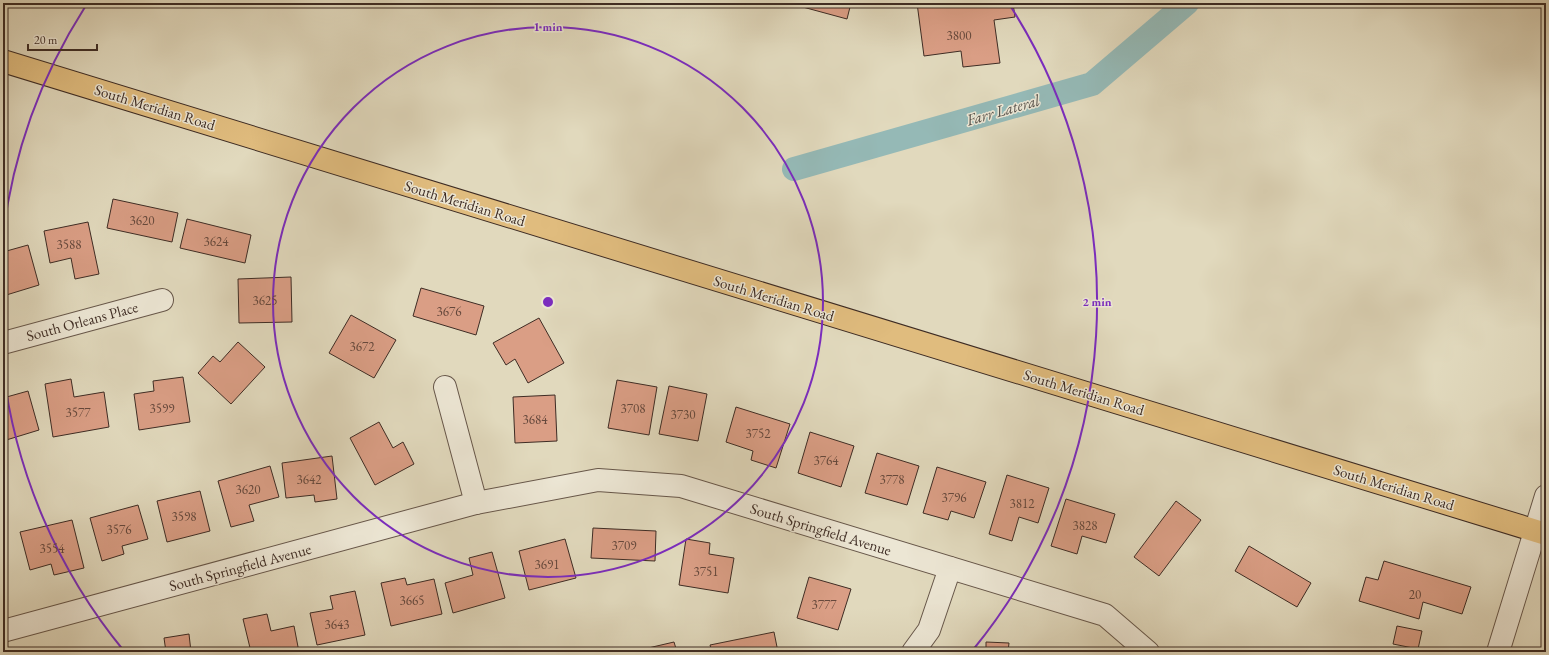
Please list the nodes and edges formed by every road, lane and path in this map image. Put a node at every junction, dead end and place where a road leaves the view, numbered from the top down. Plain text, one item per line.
1 (3, 61) edge
2 (162, 300) dead end
3 (3, 342) edge
4 (445, 387) dead end
5 (1546, 496) edge
6 (476, 503) junction
7 (1541, 533) edge
8 (950, 568) junction
9 (3, 631) edge
10 (913, 652) edge
11 (1148, 652) edge
12 (1498, 652) edge

1 - 7 main road, South Meridian Road
2 - 3 street, South Orleans Place
4 - 6 street
5 - 7 street
6 - 8 street, South Springfield Avenue
6 - 9 street, South Springfield Avenue
7 - 12 street
8 - 10 street
8 - 11 street, South Springfield Avenue

